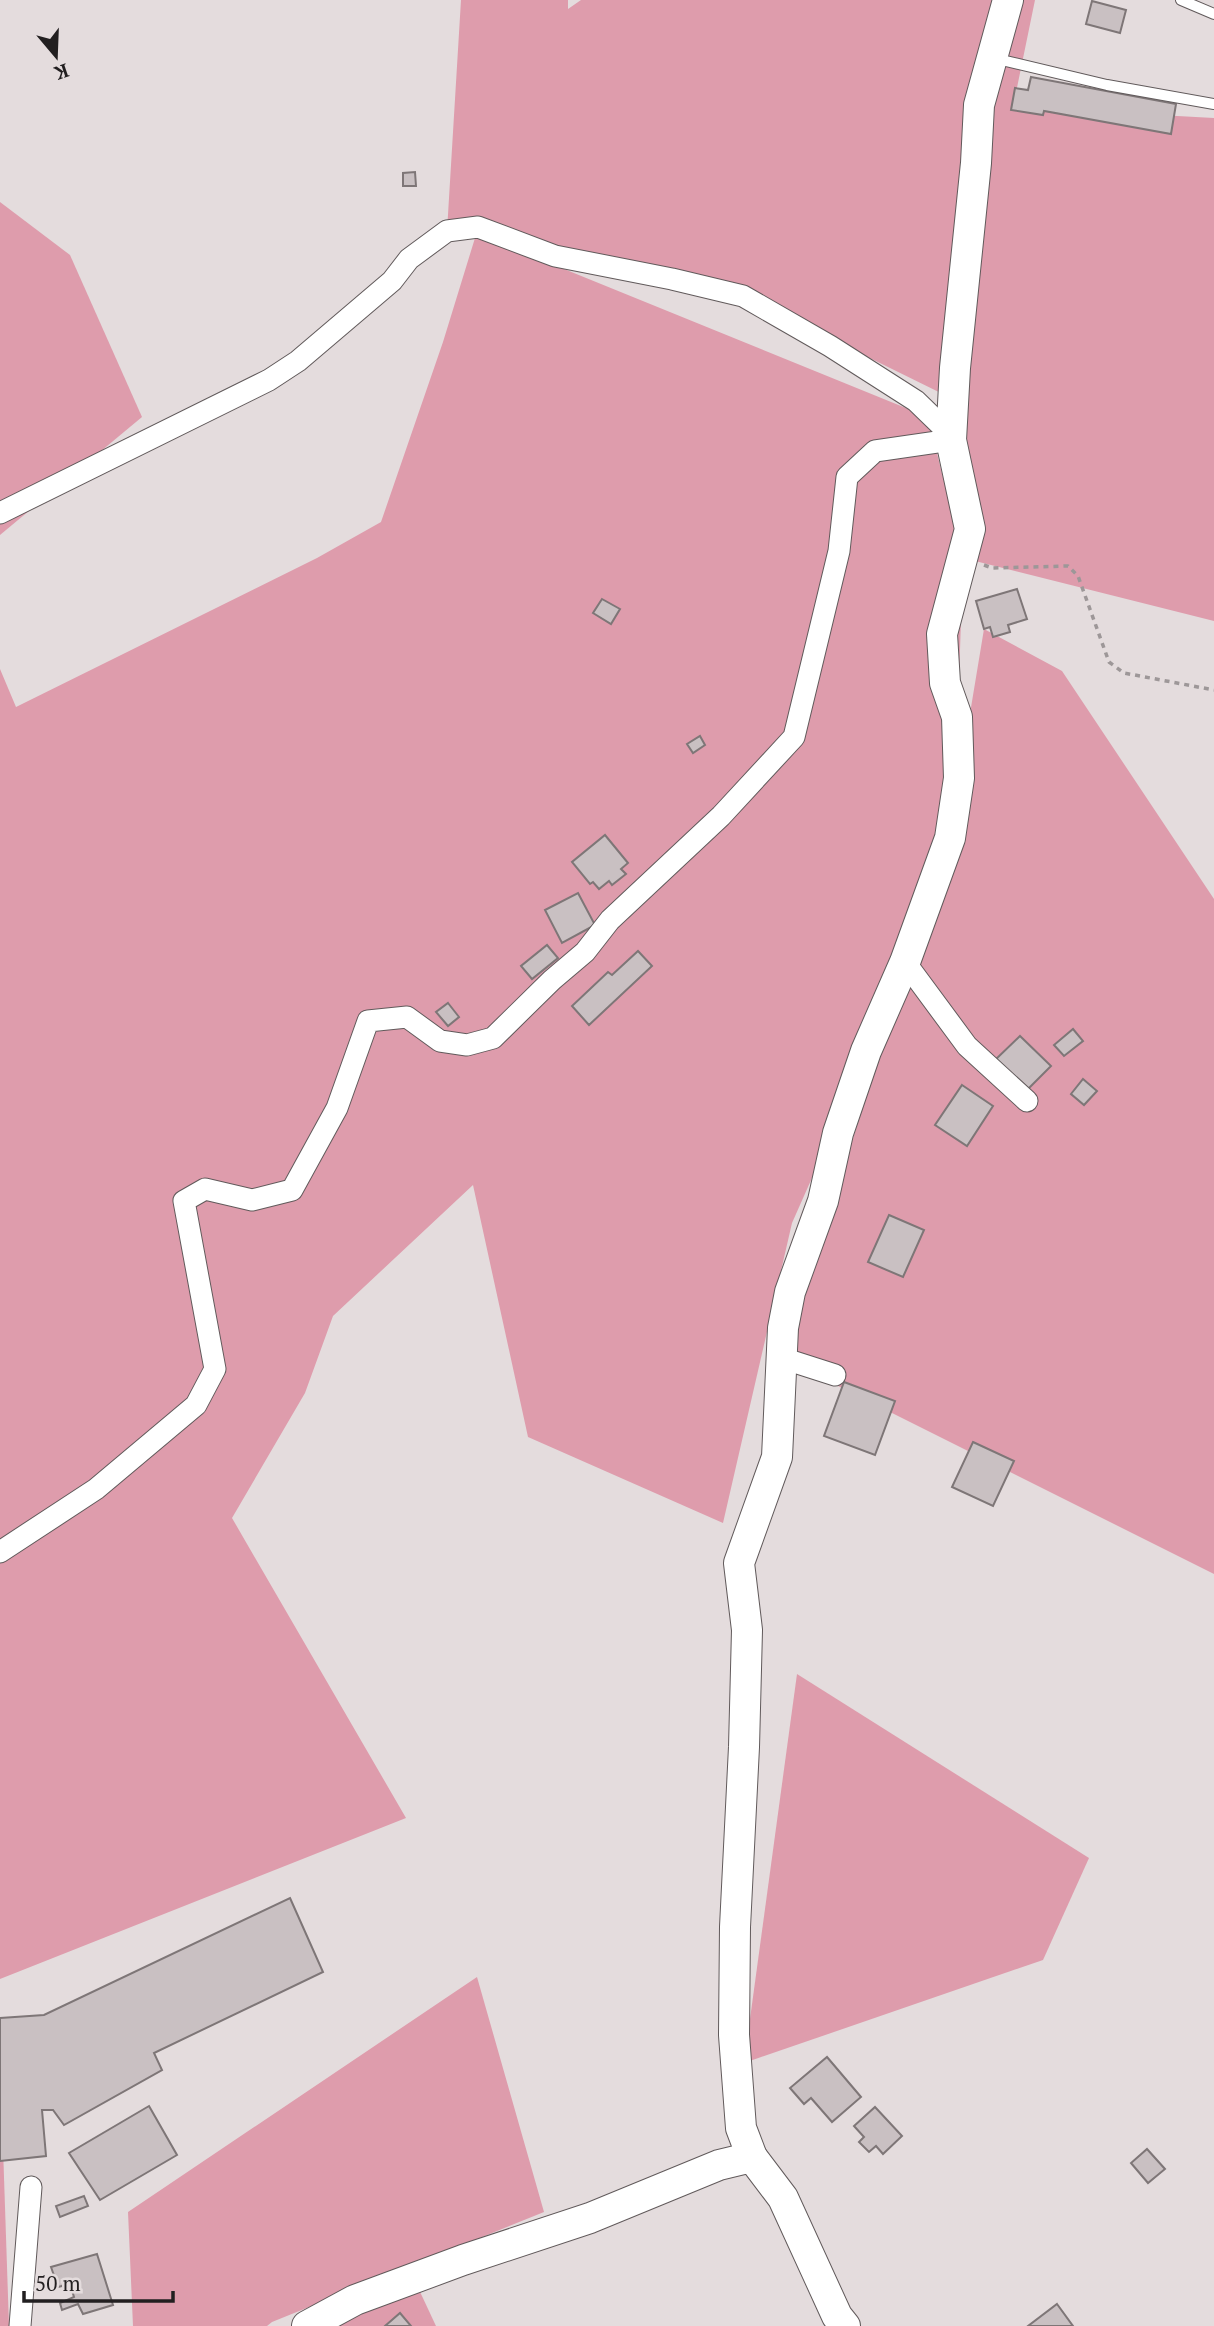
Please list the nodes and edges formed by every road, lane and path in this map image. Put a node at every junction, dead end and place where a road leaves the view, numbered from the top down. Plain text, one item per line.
1 (1008, 0) edge
2 (1181, 0) edge
3 (1214, 13) edge
4 (993, 58) junction
5 (1214, 104) edge
6 (951, 437) junction
7 (1, 514) edge
8 (962, 557) junction
9 (1214, 690) edge
10 (905, 962) junction
11 (1027, 1101) dead end
12 (782, 1358) junction
13 (835, 1375) dead end
14 (0, 1552) edge
15 (752, 2157) junction
16 (32, 2187) dead end
17 (20, 2326) edge
18 (307, 2326) edge
19 (845, 2326) edge

1 - 4 street
2 - 3 lane
4 - 5 lane
4 - 6 street
6 - 7 street
6 - 8 street
6 - 14 street
8 - 9 path
8 - 10 street
10 - 11 street
10 - 12 street
12 - 13 street
12 - 15 street
15 - 18 street
15 - 19 street
16 - 17 street

